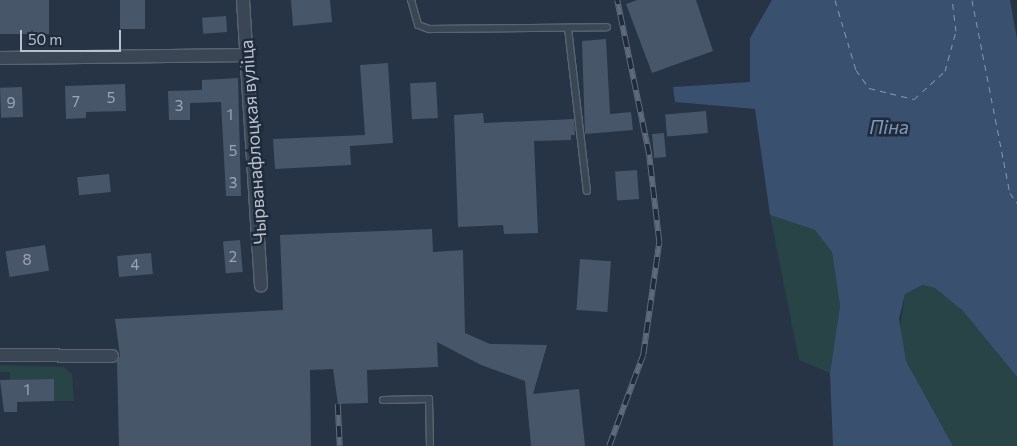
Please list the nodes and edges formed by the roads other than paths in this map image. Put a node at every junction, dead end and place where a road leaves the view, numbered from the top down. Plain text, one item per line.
1 (243, 0) edge
2 (411, 0) edge
3 (607, 27) dead end
4 (568, 28) junction
5 (248, 55) junction
6 (0, 58) edge
7 (587, 191) dead end
8 (261, 284) dead end
9 (0, 355) edge
10 (112, 356) dead end
11 (382, 400) dead end
12 (430, 446) edge

1 - 5 street, Чырванафлоцкая вуліца
2 - 4 lane
3 - 4 lane
4 - 7 lane
5 - 6 street
5 - 8 street, Чырванафлоцкая вуліца
9 - 10 street
11 - 12 lane

